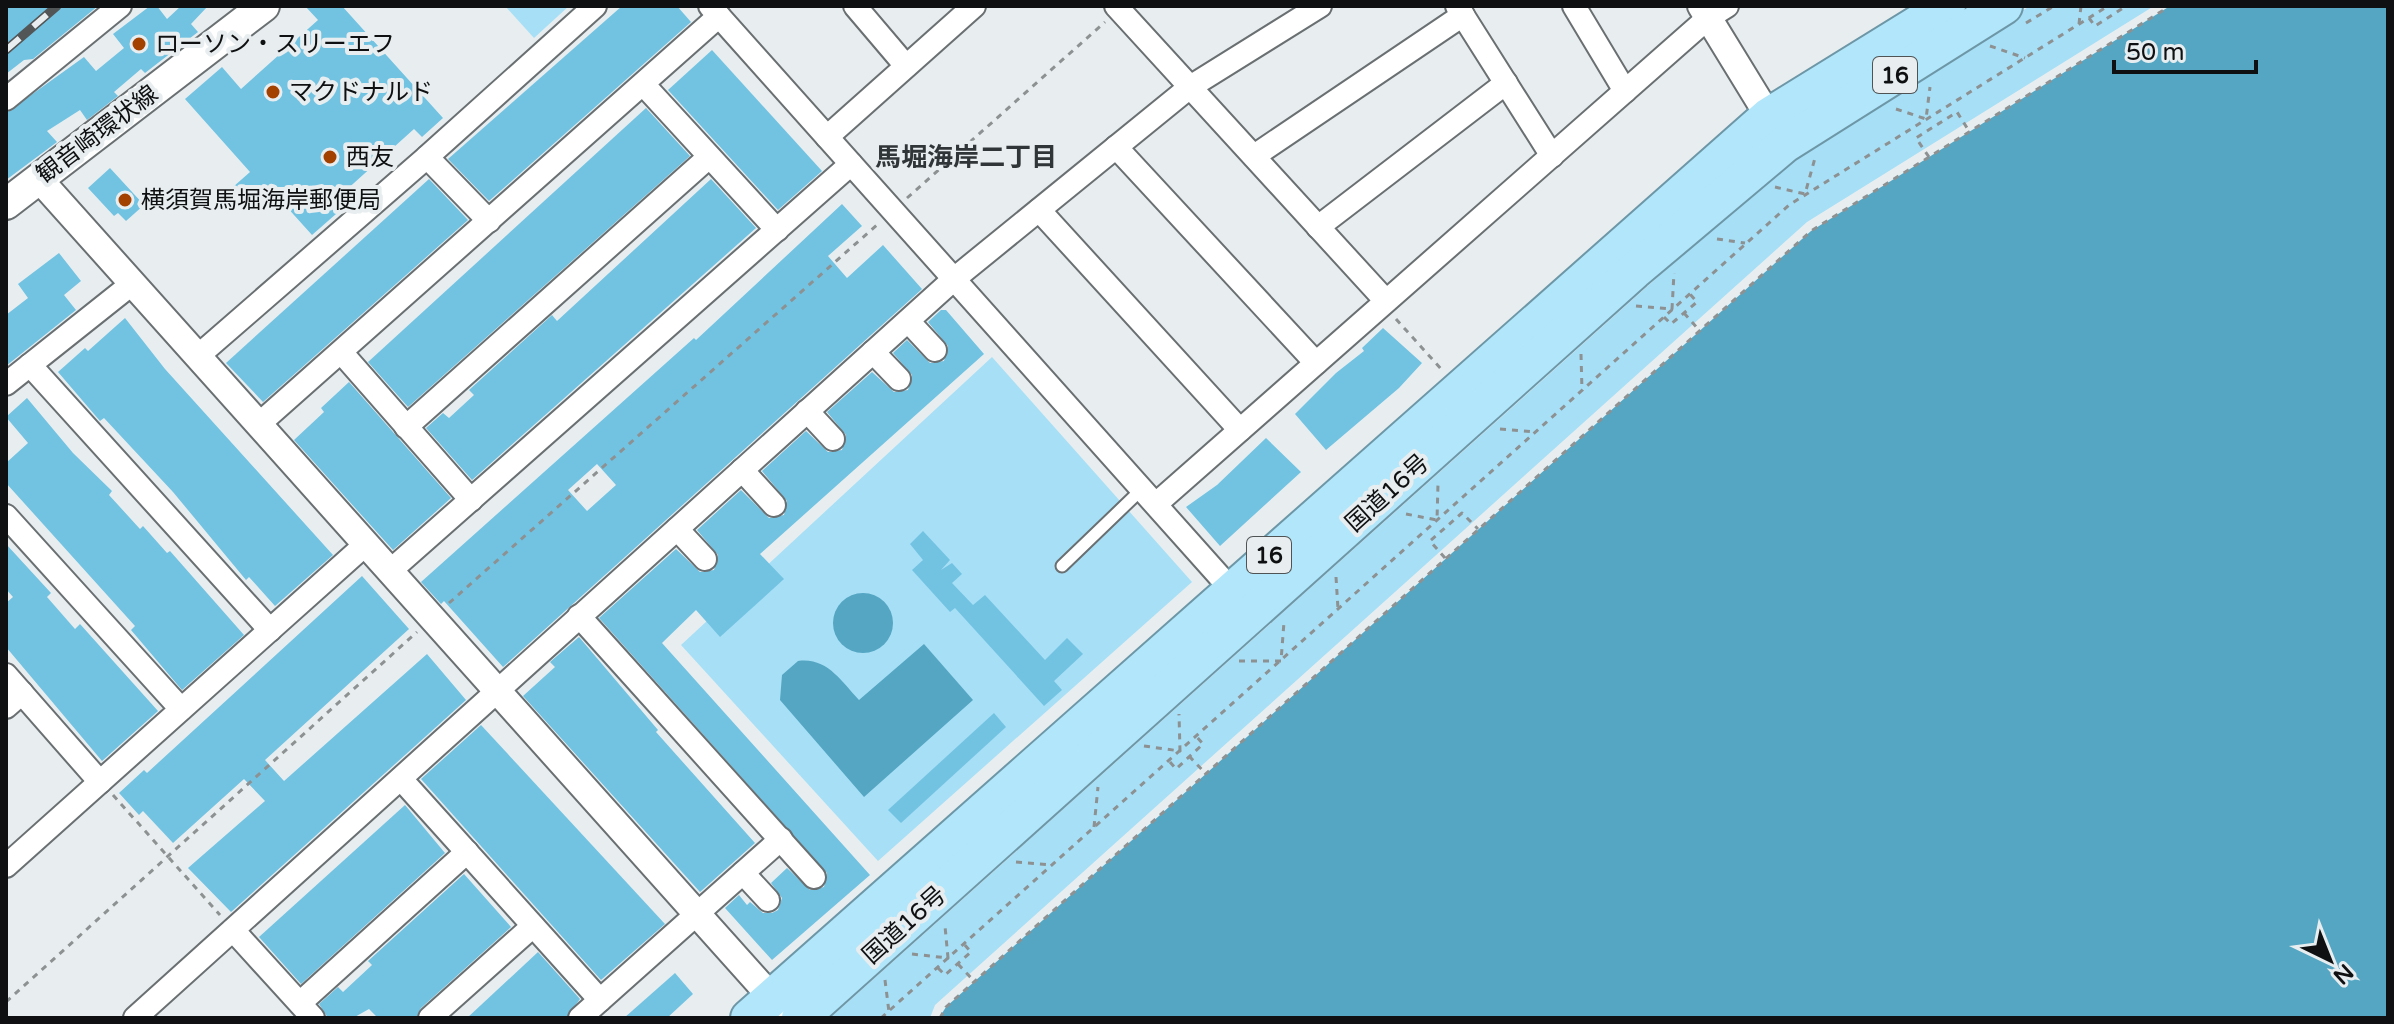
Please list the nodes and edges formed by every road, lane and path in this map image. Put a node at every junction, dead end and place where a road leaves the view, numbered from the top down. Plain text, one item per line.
1 (120, 6) edge
2 (264, 6) edge
3 (595, 6) edge
4 (855, 6) edge
5 (974, 6) edge
6 (1320, 6) edge
7 (1574, 6) edge
8 (1947, 6) edge
9 (2004, 6) edge
10 (2081, 6) edge
11 (2108, 6) edge
12 (2126, 6) edge
13 (2170, 6) edge
14 (1117, 8) edge
15 (1712, 10) edge
16 (715, 11) edge
17 (1460, 11) edge
18 (2089, 18) junction
19 (2079, 24) junction
20 (1990, 46) dead end
21 (2025, 58) junction
22 (906, 66) junction
23 (1506, 83) junction
24 (1930, 83) dead end
25 (643, 84) junction
26 (1190, 87) junction
27 (1625, 91) junction
28 (6, 99) edge
29 (1892, 107) dead end
30 (1928, 118) junction
31 (1936, 125) junction
32 (1969, 131) junction
33 (827, 137) junction
34 (1789, 140) junction
35 (1116, 147) junction
36 (1254, 156) junction
37 (1552, 156) junction
38 (427, 157) junction
39 (709, 157) junction
40 (1929, 157) junction
41 (851, 164) junction
42 (39, 179) junction
43 (1774, 187) dead end
44 (1805, 194) junction
45 (6, 204) edge
46 (1039, 210) junction
47 (893, 211) junction
48 (489, 221) junction
49 (1318, 227) junction
50 (777, 230) junction
51 (1710, 238) dead end
52 (1745, 243) junction
53 (1674, 269) dead end
54 (954, 279) junction
55 (133, 283) junction
56 (1690, 294) junction
57 (1385, 303) junction
58 (1634, 305) dead end
59 (1672, 309) junction
60 (1684, 313) junction
61 (1664, 317) junction
62 (908, 321) junction
63 (1699, 330) junction
64 (935, 350) dead end
65 (341, 352) junction
66 (873, 352) junction
67 (1581, 352) dead end
68 (198, 356) junction
69 (1316, 363) junction
70 (30, 365) junction
71 (1443, 371) dead end
72 (899, 379) dead end
73 (6, 384) edge
74 (1582, 391) junction
75 (807, 411) junction
76 (259, 424) junction
77 (406, 427) junction
78 (1496, 428) dead end
79 (1240, 430) junction
80 (1536, 432) junction
81 (833, 439) dead end
82 (742, 470) junction
83 (1438, 480) dead end
84 (1149, 497) junction
85 (471, 500) junction
86 (774, 505) dead end
87 (1401, 513) dead end
88 (6, 516) edge
89 (1439, 519) junction
90 (1448, 526) junction
91 (677, 529) junction
92 (1478, 529) junction
93 (366, 544) junction
94 (1446, 558) junction
95 (705, 559) dead end
96 (1062, 566) dead end
97 (390, 571) junction
98 (1336, 571) dead end
99 (1256, 608) junction
100 (1338, 609) junction
101 (579, 616) junction
102 (433, 618) junction
103 (270, 630) junction
104 (1242, 661) dead end
105 (1281, 661) junction
106 (6, 675) edge
107 (497, 690) junction
108 (14, 700) edge
109 (181, 709) junction
110 (1179, 710) dead end
111 (1196, 736) junction
112 (1141, 745) dead end
113 (1180, 751) junction
114 (1189, 756) junction
115 (1169, 761) junction
116 (1206, 774) junction
117 (401, 779) junction
118 (100, 782) junction
119 (1098, 783) dead end
120 (1094, 827) junction
121 (781, 839) junction
122 (467, 852) junction
123 (168, 856) junction
124 (1011, 862) dead end
125 (1052, 865) junction
126 (6, 866) edge
127 (743, 873) junction
128 (814, 877) dead end
129 (768, 900) dead end
130 (697, 914) junction
131 (944, 922) dead end
132 (533, 926) junction
133 (233, 930) junction
134 (964, 944) junction
135 (909, 954) dead end
136 (948, 958) junction
137 (958, 964) junction
138 (938, 967) junction
139 (885, 975) dead end
140 (974, 981) junction
141 (600, 1000) junction
142 (6, 1002) edge
143 (306, 1010) edge
144 (889, 1012) junction
145 (778, 1013) edge
146 (148, 1014) edge
147 (430, 1018) edge
148 (580, 1018) edge
149 (881, 1018) edge
150 (940, 1018) edge

1 - 28 street
2 - 42 main road, 観音崎環状線
3 - 38 street
4 - 22 street
5 - 22 street
6 - 26 street
7 - 27 street
8 - 34 highway, 国道16号 / 16
9 - 34 highway, 国道16号 / 16
10 - 19 path
11 - 18 path
12 - 18 path
13 - 32 path
14 - 26 street
14 - 47 path
15 - 27 street
15 - 34 street
16 - 25 street
16 - 33 street
17 - 23 street
17 - 36 street
18 - 19 path
19 - 21 path
20 - 21 path
21 - 30 path
22 - 33 street
23 - 37 street
23 - 49 street
24 - 30 path
25 - 39 street
25 - 48 street
26 - 35 street
26 - 36 street
27 - 37 street
29 - 30 path
30 - 31 path
30 - 44 path
31 - 32 path
31 - 40 path
32 - 40 path
33 - 41 street
34 - 44 path
34 - 99 highway, 国道16号 / 16
35 - 46 street
35 - 69 street
36 - 49 street
37 - 57 street
38 - 48 street
38 - 68 street
39 - 50 street
39 - 77 street
40 - 63 path
41 - 47 street
41 - 50 street
42 - 45 main road, 観音崎環状線
42 - 55 street
43 - 44 path
44 - 52 path
46 - 54 street
46 - 79 street
47 - 54 street
47 - 102 path
48 - 65 street
49 - 57 street
50 - 85 street
51 - 52 path
52 - 56 path
53 - 59 path
54 - 62 street
54 - 84 street
55 - 68 street
55 - 70 street
56 - 59 path
56 - 60 path
57 - 69 street
57 - 71 path
58 - 59 path
59 - 61 path
60 - 61 path
60 - 63 path
61 - 74 path
62 - 64 street
62 - 66 street
63 - 92 path
65 - 76 street
65 - 77 street
66 - 72 street
66 - 75 street
67 - 74 path
68 - 76 street
69 - 79 street
70 - 73 street
70 - 103 street
74 - 80 path
75 - 81 street
75 - 82 street
76 - 93 street
77 - 85 street
78 - 80 path
79 - 84 street
80 - 89 path
82 - 86 street
82 - 91 street
83 - 89 path
84 - 96 lane
84 - 99 street
85 - 97 street
87 - 89 path
88 - 109 street
89 - 90 path
89 - 100 path
90 - 92 path
90 - 94 path
91 - 95 street
91 - 101 street
92 - 94 path
93 - 97 street
93 - 103 street
94 - 116 path
97 - 102 street
98 - 100 path
99 - 105 path
99 - 145 highway, 国道16号 / 16
100 - 105 path
101 - 107 street
101 - 121 street
102 - 107 street
102 - 123 path
103 - 109 street
104 - 105 path
105 - 111 path
106 - 108 street
107 - 117 street
107 - 130 street
108 - 118 street
109 - 118 street
110 - 113 path
111 - 113 path
111 - 114 path
112 - 113 path
113 - 115 path
114 - 115 path
114 - 116 path
115 - 120 path
116 - 140 path
117 - 122 street
117 - 133 street
118 - 123 path
118 - 126 street
119 - 120 path
120 - 125 path
121 - 127 street
121 - 128 street
122 - 132 street
122 - 143 street
123 - 133 path
123 - 142 path
124 - 125 path
125 - 134 path
127 - 129 street
127 - 130 street
130 - 141 street
130 - 145 street
131 - 136 path
132 - 141 street
132 - 147 street
133 - 143 street
133 - 146 street
134 - 136 path
134 - 137 path
135 - 136 path
136 - 138 path
137 - 138 path
137 - 140 path
138 - 144 path
139 - 144 path
140 - 150 path
141 - 148 street
144 - 149 path

